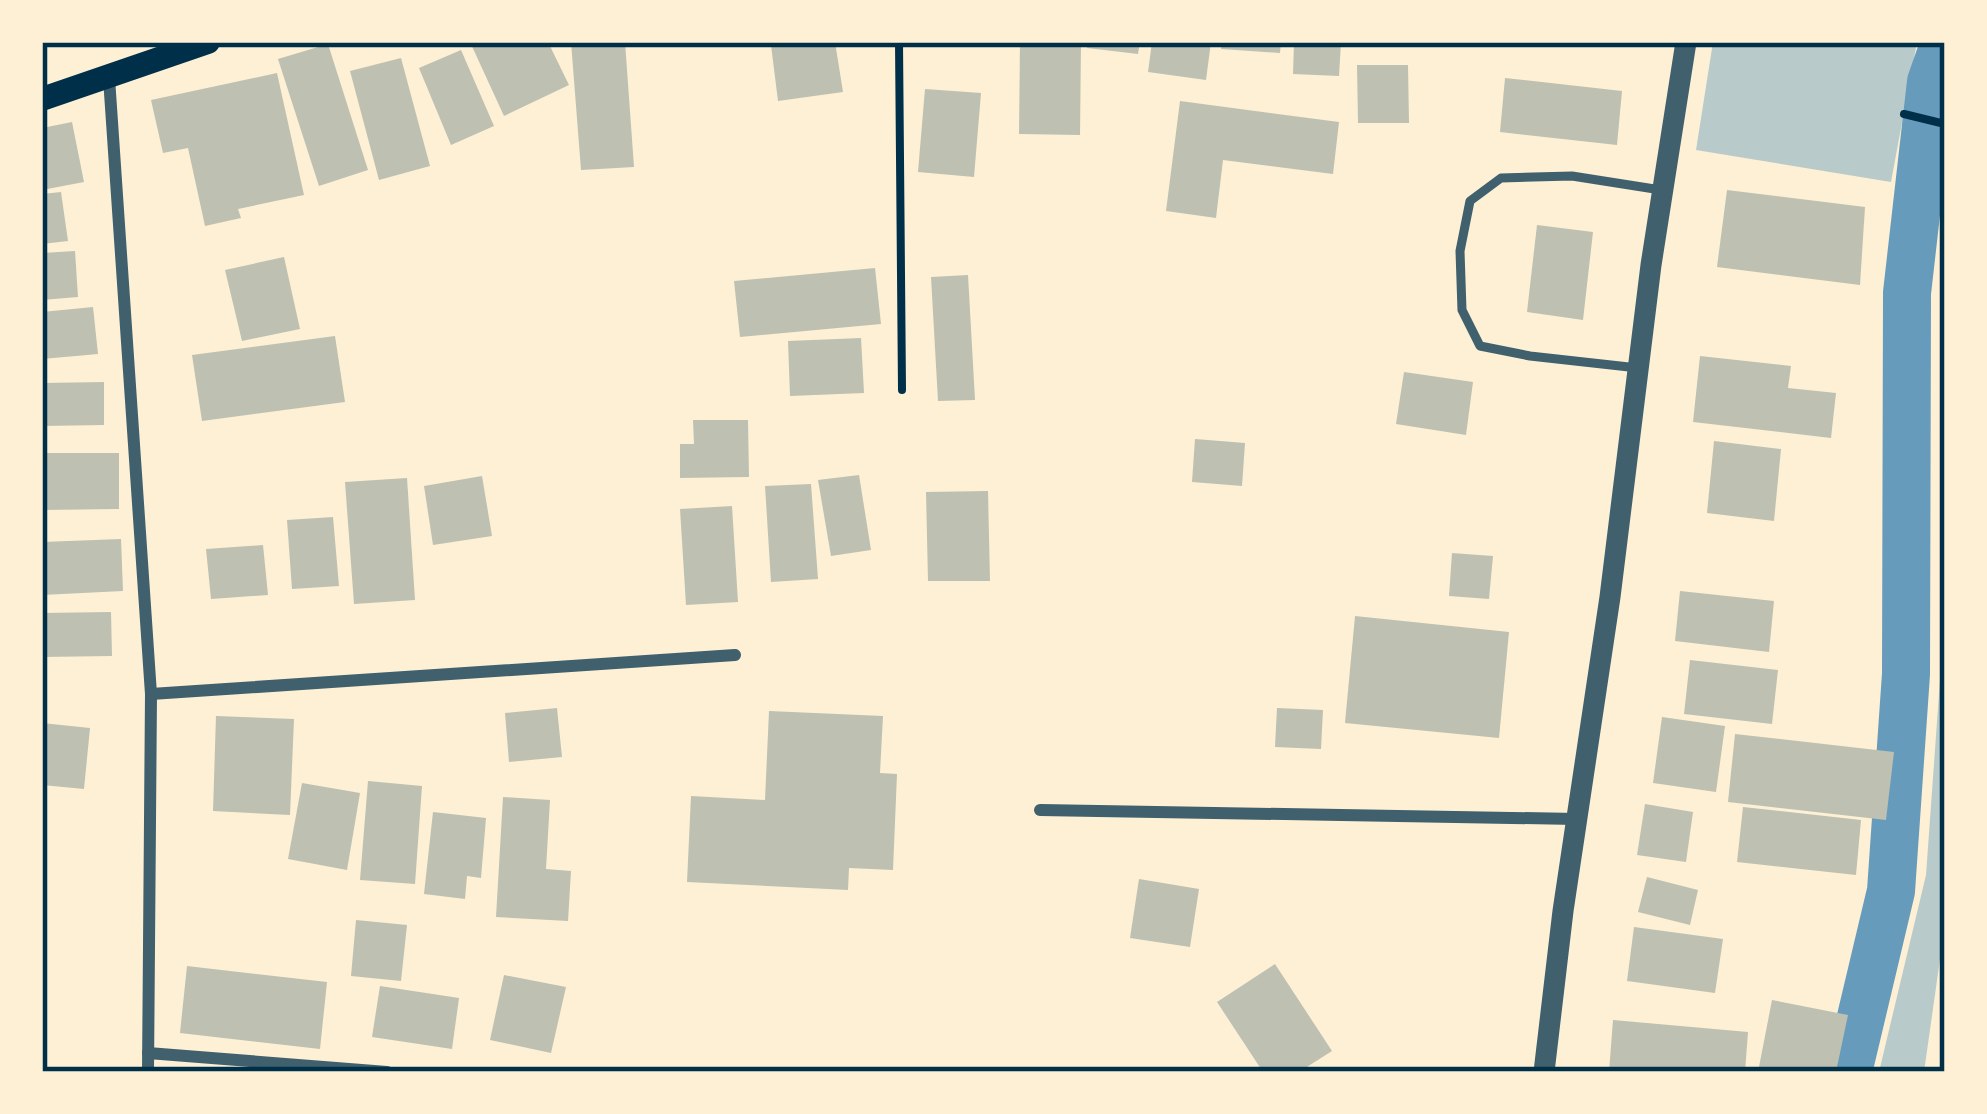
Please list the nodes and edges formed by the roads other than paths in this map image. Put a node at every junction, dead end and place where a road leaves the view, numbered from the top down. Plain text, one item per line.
1 (208, 42) edge
2 (1686, 42) edge
3 (109, 78) junction
4 (42, 99) edge
5 (1663, 190) junction
6 (1638, 368) junction
7 (735, 655) dead end
8 (151, 694) junction
9 (1040, 810) dead end
10 (1577, 819) junction
11 (148, 1053) junction
12 (148, 1072) edge
13 (387, 1072) edge
14 (1544, 1072) edge

1 - 3 main road
2 - 5 street
3 - 4 main road
3 - 8 street
5 - 6 street
5 - 6 lane
6 - 10 street
7 - 8 street
8 - 11 street
9 - 10 street
10 - 14 street
11 - 12 street
11 - 13 street

